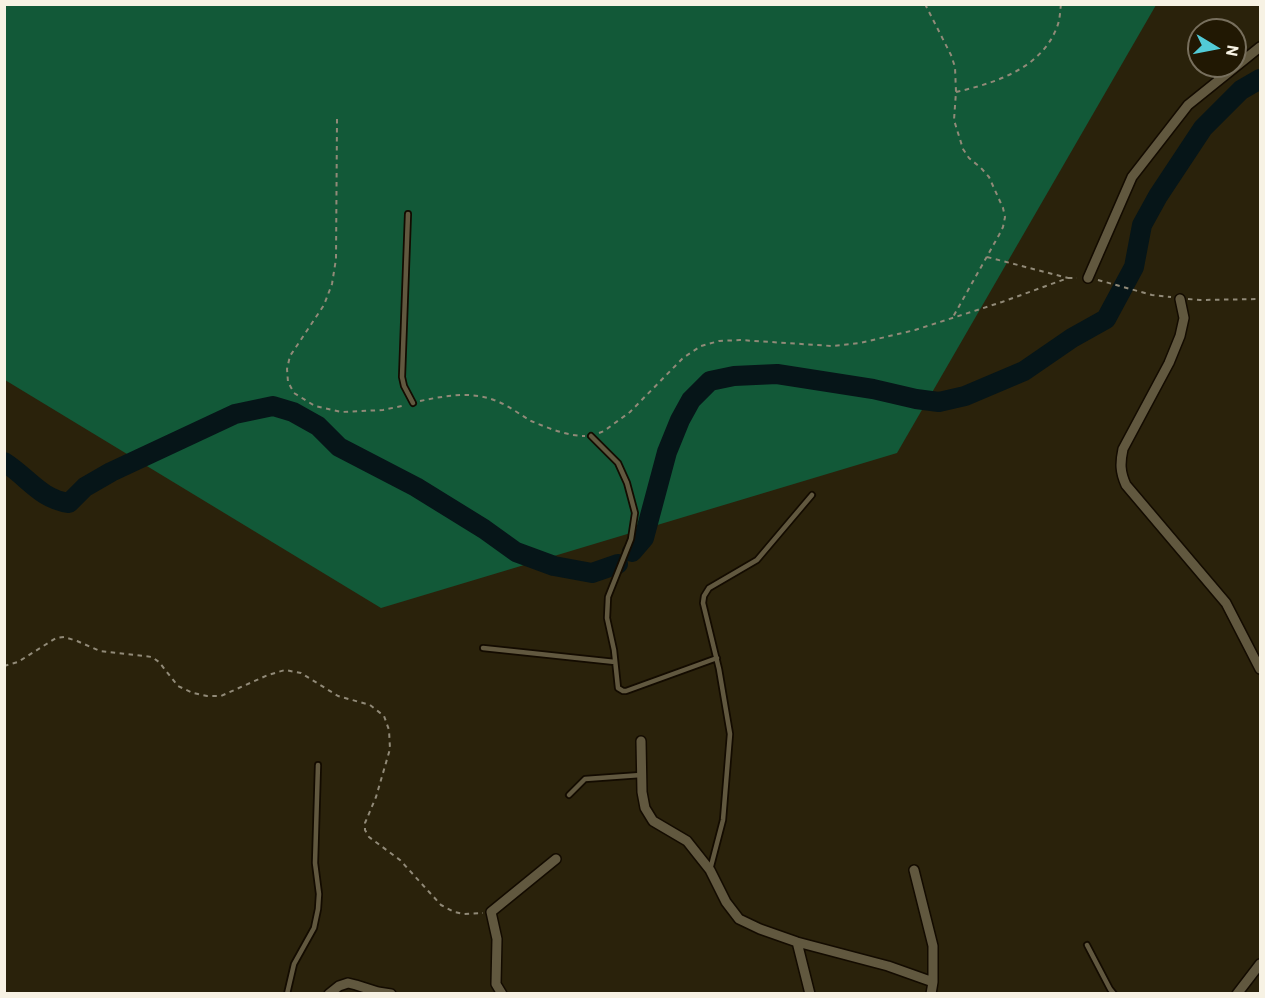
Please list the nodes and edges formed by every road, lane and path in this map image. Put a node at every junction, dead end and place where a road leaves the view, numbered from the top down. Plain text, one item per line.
1 (925, 4) edge
2 (1061, 4) edge
3 (1260, 47) edge
4 (956, 92) junction
5 (337, 119) dead end
6 (408, 214) dead end
7 (987, 257) junction
8 (1068, 278) junction
9 (1088, 278) junction
10 (1180, 299) junction
11 (1260, 299) edge
12 (953, 318) junction
13 (413, 403) junction
14 (591, 436) junction
15 (812, 495) dead end
16 (483, 648) dead end
17 (717, 658) junction
18 (615, 662) junction
19 (4, 666) edge
20 (1260, 669) edge
21 (641, 741) dead end
22 (318, 765) dead end
23 (641, 775) junction
24 (569, 795) dead end
25 (556, 859) dead end
26 (710, 870) junction
27 (914, 870) dead end
28 (491, 912) junction
29 (797, 942) junction
30 (1087, 945) dead end
31 (1260, 964) edge
32 (933, 982) junction
33 (287, 993) edge
34 (329, 993) edge
35 (391, 993) edge
36 (502, 993) edge
37 (810, 993) edge
38 (931, 993) edge
39 (1114, 993) edge
40 (1237, 993) edge

1 - 4 path
2 - 4 path
3 - 9 street
4 - 7 path
5 - 13 path
6 - 13 lane
7 - 8 path
7 - 12 path
8 - 9 path
8 - 12 path
9 - 10 path
10 - 11 path
10 - 20 street
12 - 14 path
13 - 14 path
14 - 18 lane
15 - 17 lane
16 - 18 lane
17 - 18 lane
17 - 26 lane
19 - 28 path
21 - 23 street
22 - 33 lane
23 - 24 lane
23 - 26 street
25 - 28 street
26 - 29 street
27 - 32 street
28 - 36 street
29 - 32 street
29 - 37 street
30 - 39 lane
31 - 40 street
32 - 38 street
34 - 35 street

